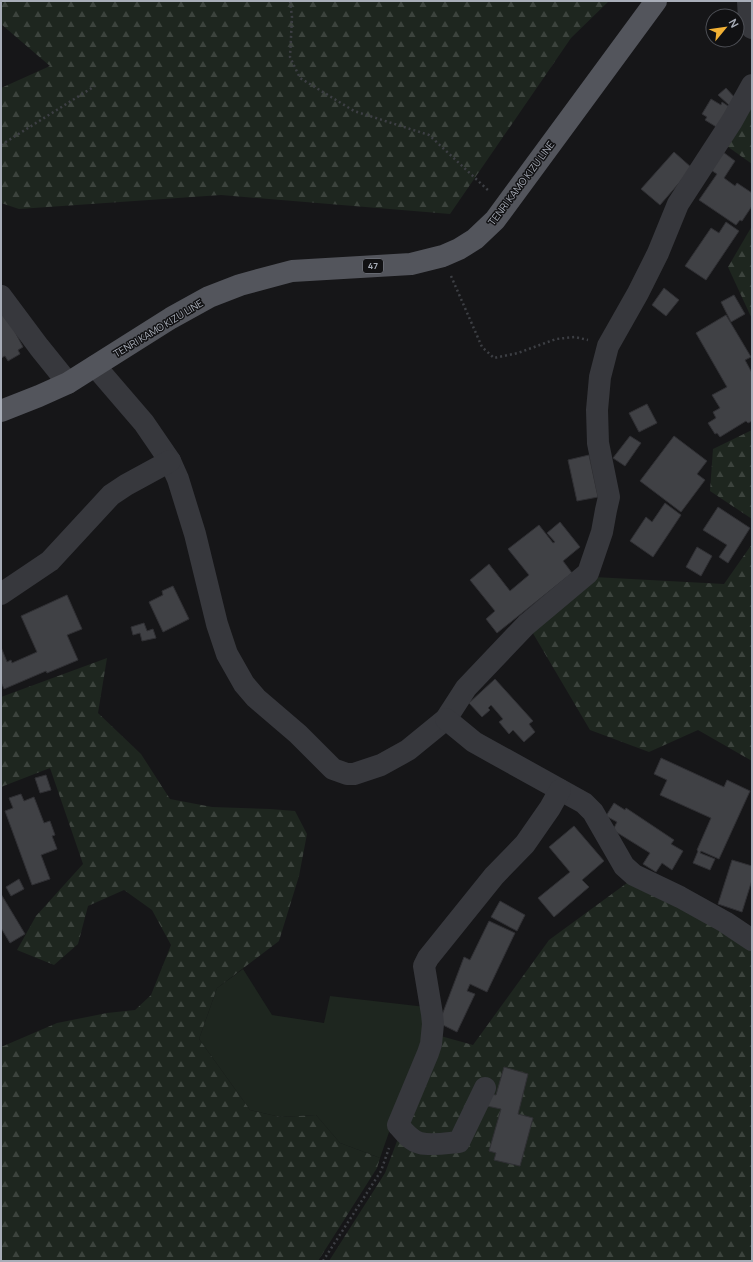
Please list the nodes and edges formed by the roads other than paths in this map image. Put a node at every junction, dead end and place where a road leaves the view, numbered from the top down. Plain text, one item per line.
1 (656, 1) edge
2 (748, 1) edge
3 (752, 28) edge
4 (752, 85) edge
5 (1, 296) edge
6 (95, 366) junction
7 (68, 383) junction
8 (1, 411) edge
9 (170, 461) junction
10 (1, 594) edge
11 (446, 719) junction
12 (560, 790) junction
13 (752, 940) edge
14 (485, 1088) dead end

1 - 6 main road, TENRI KAMO KIZU LINE / 47
2 - 3 street
4 - 11 street
5 - 7 street
6 - 7 main road, TENRI KAMO KIZU LINE / 47
6 - 9 street
7 - 8 main road, TENRI KAMO KIZU LINE / 47
9 - 10 street
9 - 11 street
11 - 12 street
12 - 13 street
12 - 14 street

